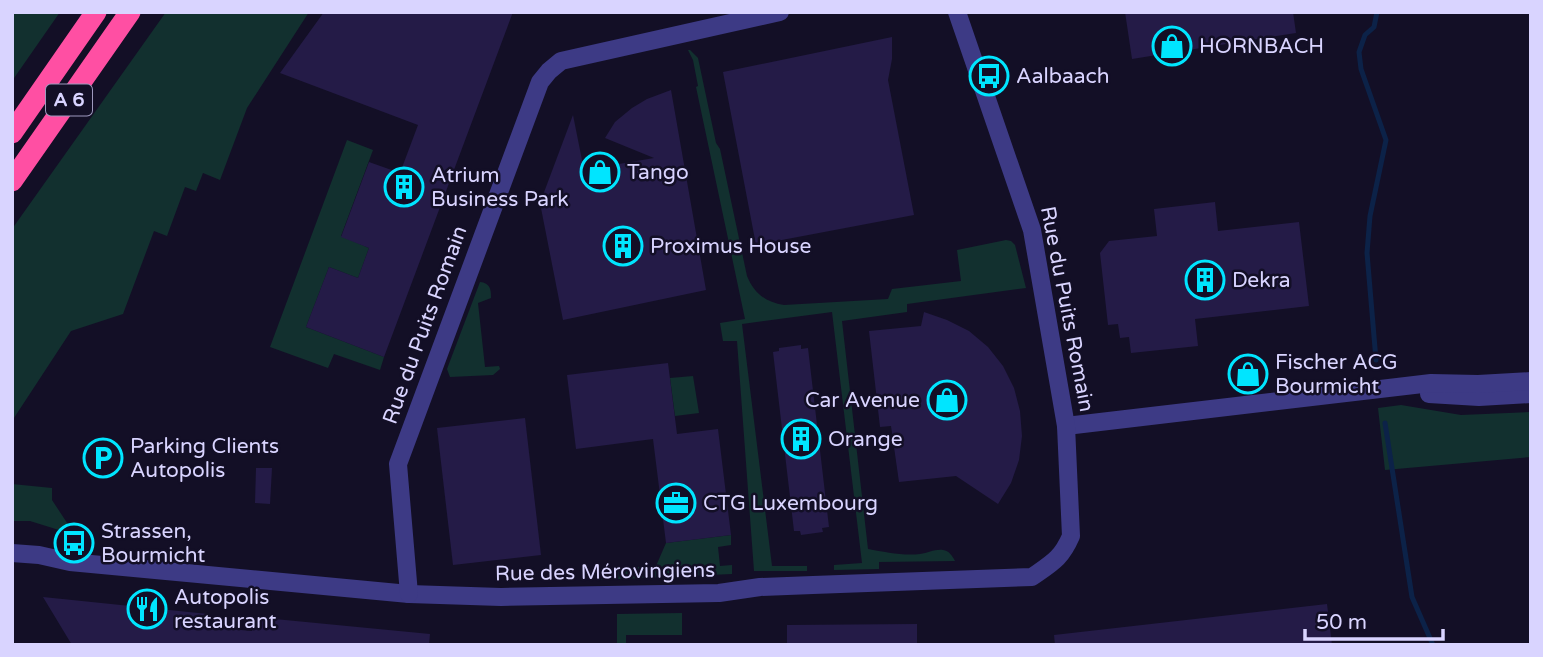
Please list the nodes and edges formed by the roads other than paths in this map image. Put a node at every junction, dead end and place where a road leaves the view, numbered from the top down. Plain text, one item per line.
1 (96, 12) edge
2 (130, 12) edge
3 (780, 12) edge
4 (957, 12) edge
5 (12, 133) edge
6 (12, 181) edge
7 (1531, 381) edge
8 (1391, 388) junction
9 (1531, 394) edge
10 (1066, 426) junction
11 (12, 553) edge
12 (409, 594) junction

1 - 5 highway, A 6
2 - 6 highway, A 6
3 - 12 street, Rue du Puits Romain
4 - 10 street, Rue du Puits Romain
7 - 8 street, Rue du Puits Romain
8 - 9 street, Rue du Puits Romain
8 - 10 street, Rue du Puits Romain
10 - 12 street, Rue des Mérovingiens
11 - 12 street, Rue des Mérovingiens

